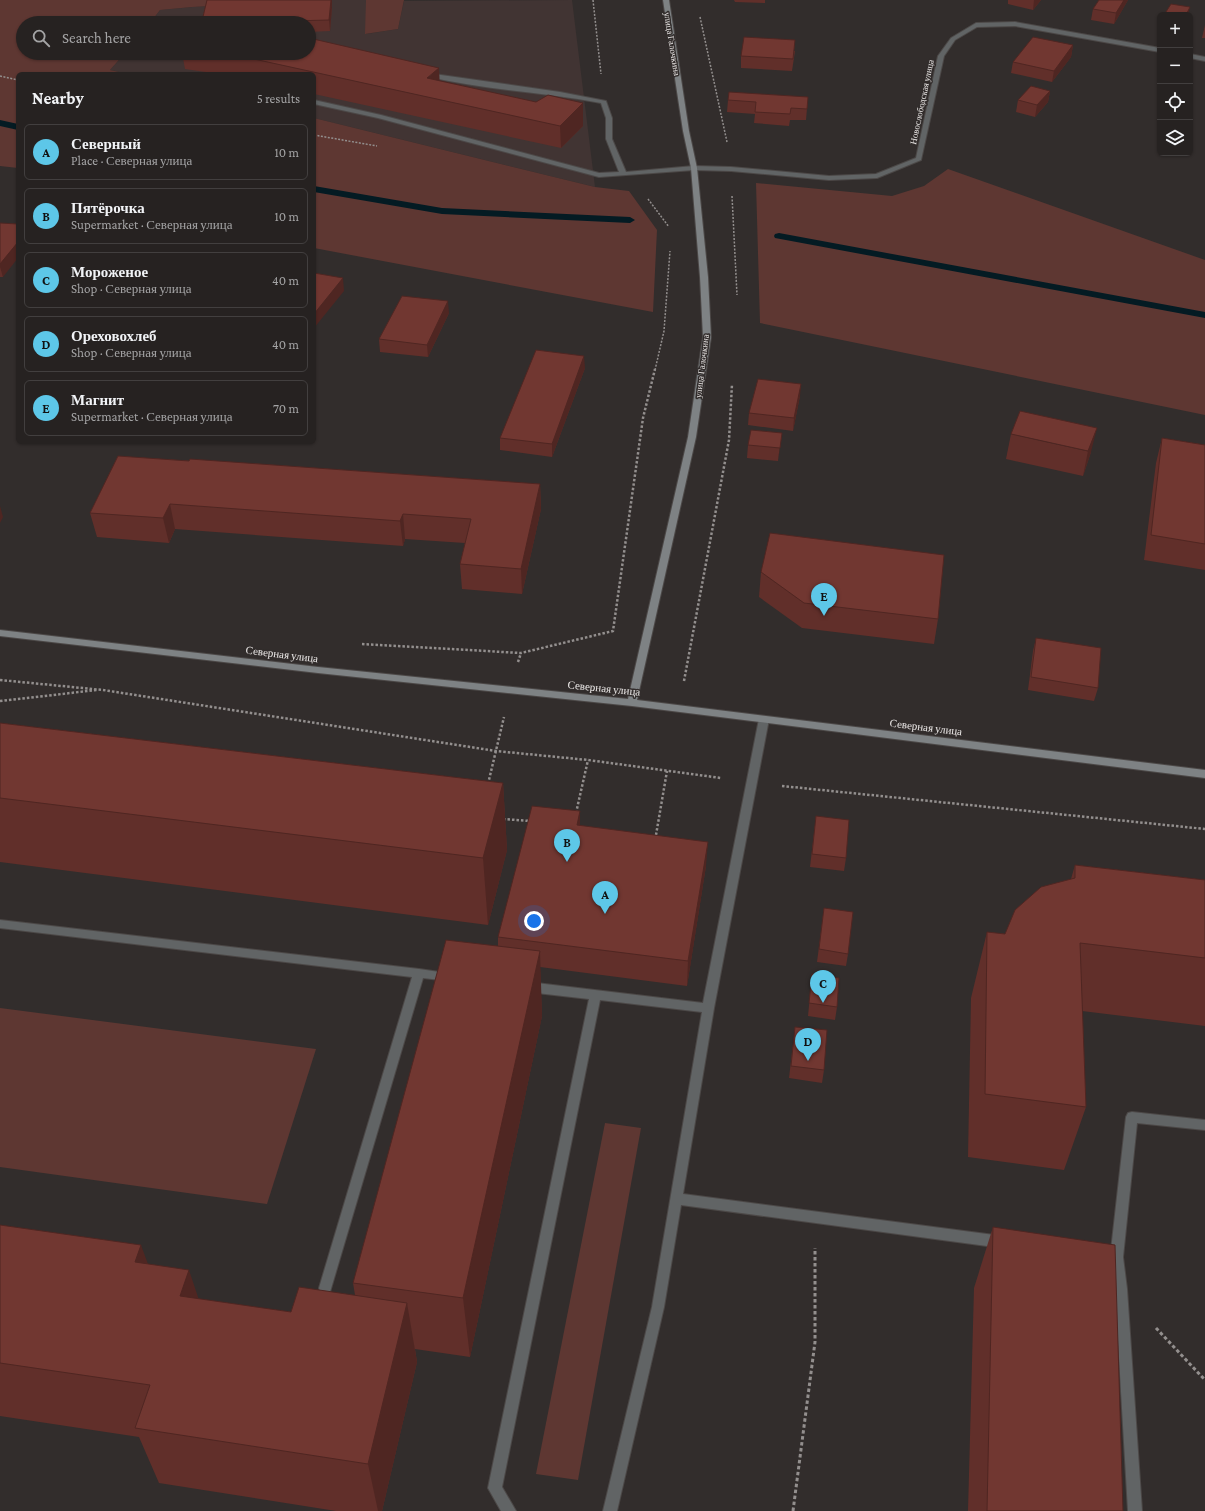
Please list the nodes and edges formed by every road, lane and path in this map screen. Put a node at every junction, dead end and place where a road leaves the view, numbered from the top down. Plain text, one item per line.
1 (593, 0) edge
2 (666, 0) edge
3 (1157, 49) edge
4 (1193, 57) edge
5 (1205, 59) edge
6 (421, 73) edge
7 (0, 76) edge
8 (16, 80) edge
9 (316, 102) edge
10 (604, 102) junction
11 (694, 168) junction
12 (623, 174) junction
13 (671, 230) dead end
14 (670, 245) dead end
15 (0, 633) edge
16 (356, 643) dead end
17 (0, 680) edge
18 (103, 690) junction
19 (0, 701) edge
20 (632, 703) junction
21 (764, 719) junction
22 (496, 751) junction
23 (588, 760) junction
24 (667, 771) junction
25 (1205, 774) edge
26 (752, 783) junction
27 (488, 786) edge
28 (496, 818) edge
29 (575, 818) edge
30 (535, 822) edge
31 (1205, 829) edge
32 (648, 834) edge
33 (656, 835) junction
34 (664, 836) edge
35 (0, 924) edge
36 (419, 973) junction
37 (457, 978) edge
38 (519, 986) edge
39 (595, 996) junction
40 (708, 1008) junction
41 (1205, 1125) edge
42 (677, 1199) junction
43 (816, 1218) junction
44 (1014, 1243) edge
45 (1093, 1254) edge
46 (1117, 1257) junction
47 (325, 1288) dead end
48 (1120, 1289) junction
49 (1205, 1380) edge
50 (509, 1511) edge
51 (610, 1511) edge
52 (793, 1511) edge
53 (1135, 1511) edge

1 - 10 path
2 - 11 street, улица Галочкина
3 - 11 street, Новослободская улица
4 - 5 street
6 - 10 street
7 - 8 path
9 - 12 street
10 - 12 street
11 - 12 street
11 - 20 street, улица Галочкина
12 - 13 path
14 - 16 path
15 - 20 street, Северная улица
17 - 18 path
18 - 19 path
18 - 22 path
20 - 21 street, Северная улица
21 - 25 street, Северная улица
21 - 26 street
22 - 23 path
22 - 27 path
23 - 24 path
23 - 29 path
24 - 26 path
24 - 33 path
26 - 31 path
26 - 40 street
28 - 30 path
32 - 33 path
33 - 34 path
35 - 36 street
36 - 37 street
36 - 47 street
38 - 39 street
39 - 40 street
39 - 50 street
40 - 42 street
41 - 46 street
42 - 43 street
42 - 51 street
43 - 44 street
43 - 52 path
45 - 46 street
46 - 48 street
48 - 49 path
48 - 53 street

